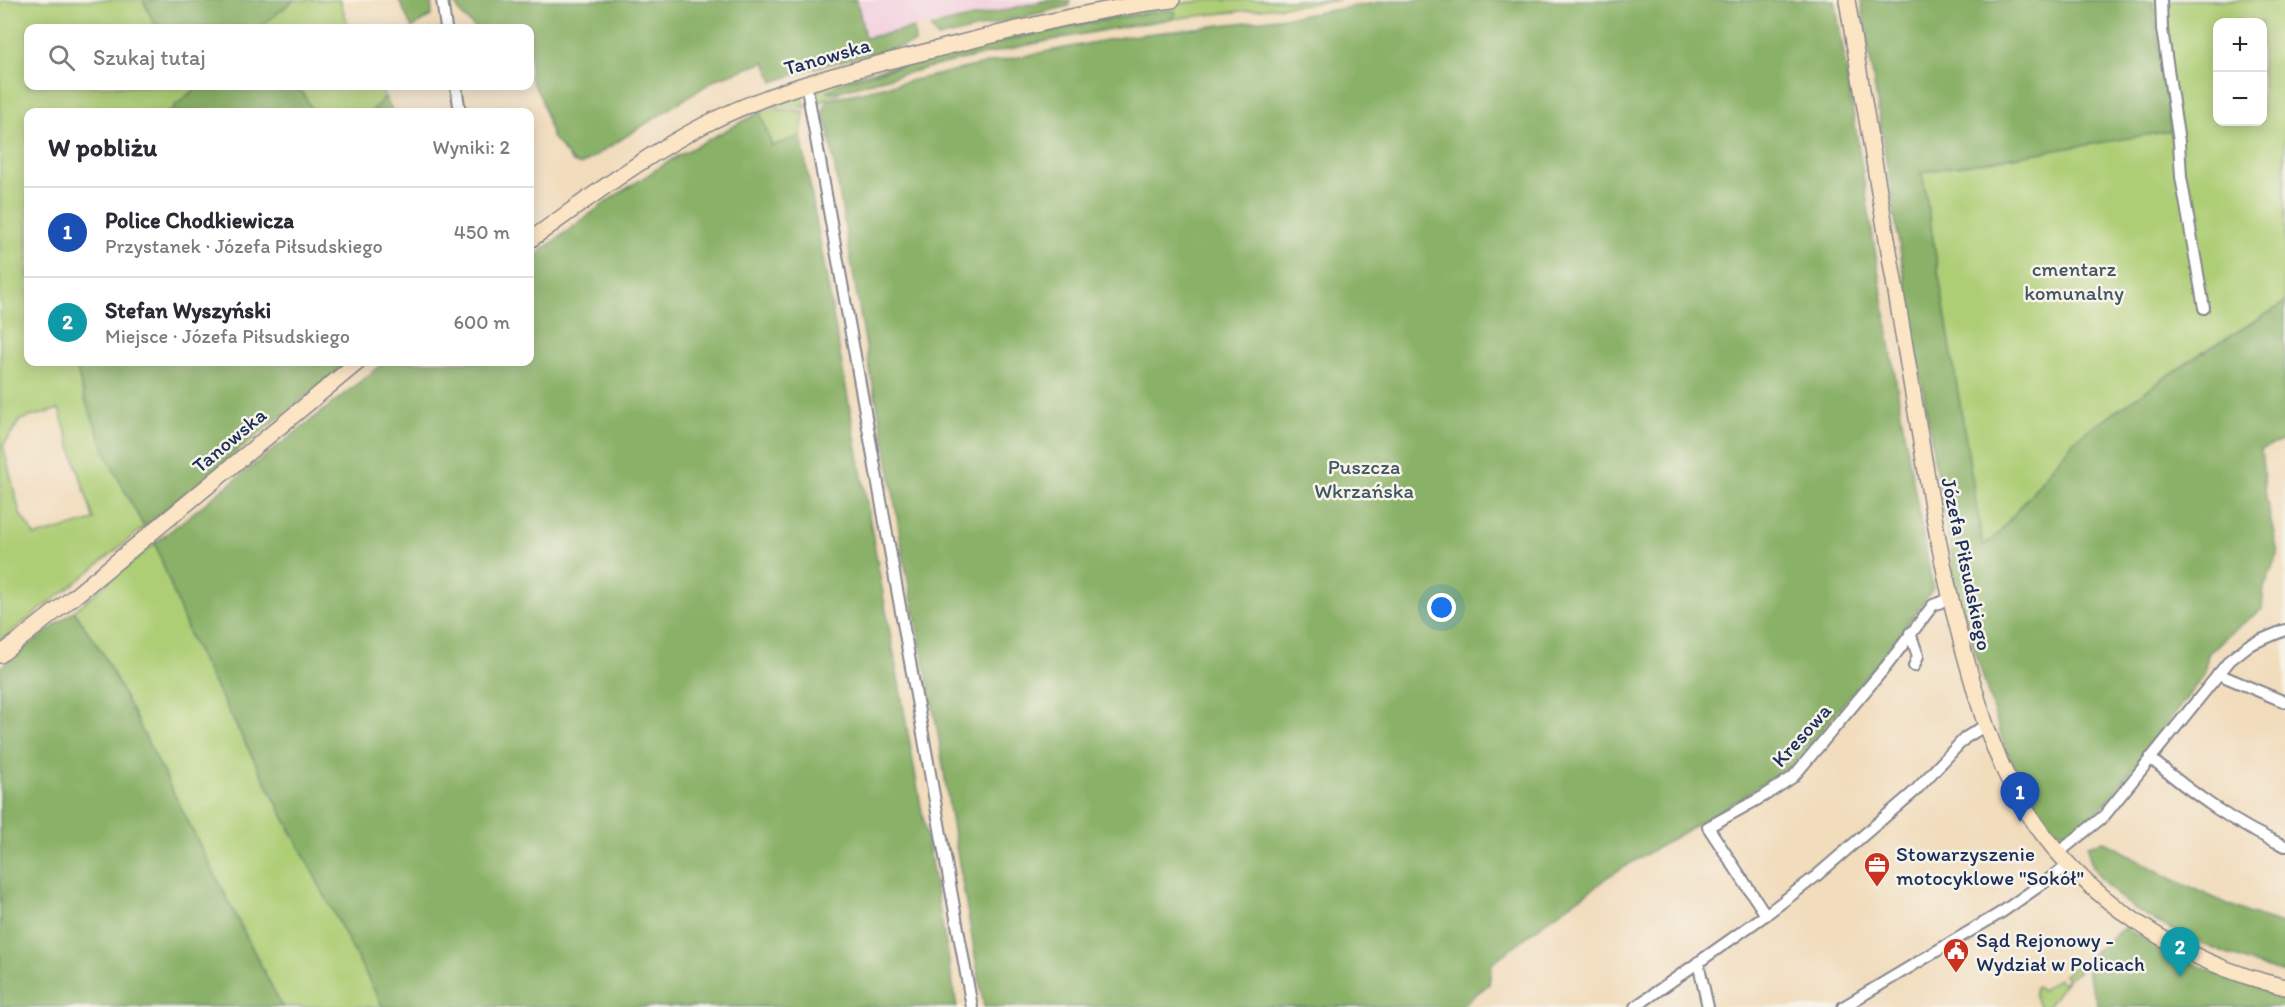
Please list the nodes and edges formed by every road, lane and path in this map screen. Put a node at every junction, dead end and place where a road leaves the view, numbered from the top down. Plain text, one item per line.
1 (442, 0) edge
2 (1172, 0) edge
3 (1847, 0) edge
4 (2161, 0) edge
5 (445, 24) edge
6 (807, 83) junction
7 (457, 90) edge
8 (459, 108) edge
9 (534, 237) edge
10 (2204, 308) dead end
11 (353, 366) edge
12 (1950, 599) junction
13 (2285, 630) edge
14 (1910, 633) junction
15 (0, 655) edge
16 (1914, 666) dead end
17 (2218, 674) junction
18 (2285, 702) edge
19 (1986, 725) junction
20 (2150, 758) junction
21 (2285, 846) edge
22 (2058, 853) junction
23 (2069, 865) junction
24 (1766, 915) junction
25 (1698, 962) junction
26 (2285, 987) edge
27 (972, 1007) edge
28 (1635, 1007) edge
29 (1708, 1007) edge
30 (1843, 1007) edge

1 - 5 street
2 - 6 main road, Tanowska
3 - 12 main road, Józefa Piłsudskiego
4 - 10 street
6 - 9 main road, Tanowska
6 - 27 street
7 - 8 street
11 - 15 main road, Tanowska
12 - 14 street, Kresowa
12 - 19 main road, Józefa Piłsudskiego
13 - 17 street
14 - 16 street
14 - 24 street, Kresowa
17 - 18 street
17 - 20 street
19 - 22 main road, Józefa Piłsudskiego
19 - 24 street
20 - 21 street
20 - 22 street
22 - 23 main road, Józefa Piłsudskiego
23 - 26 main road, Józefa Piłsudskiego
23 - 30 street
24 - 25 street
25 - 28 street
25 - 29 street

